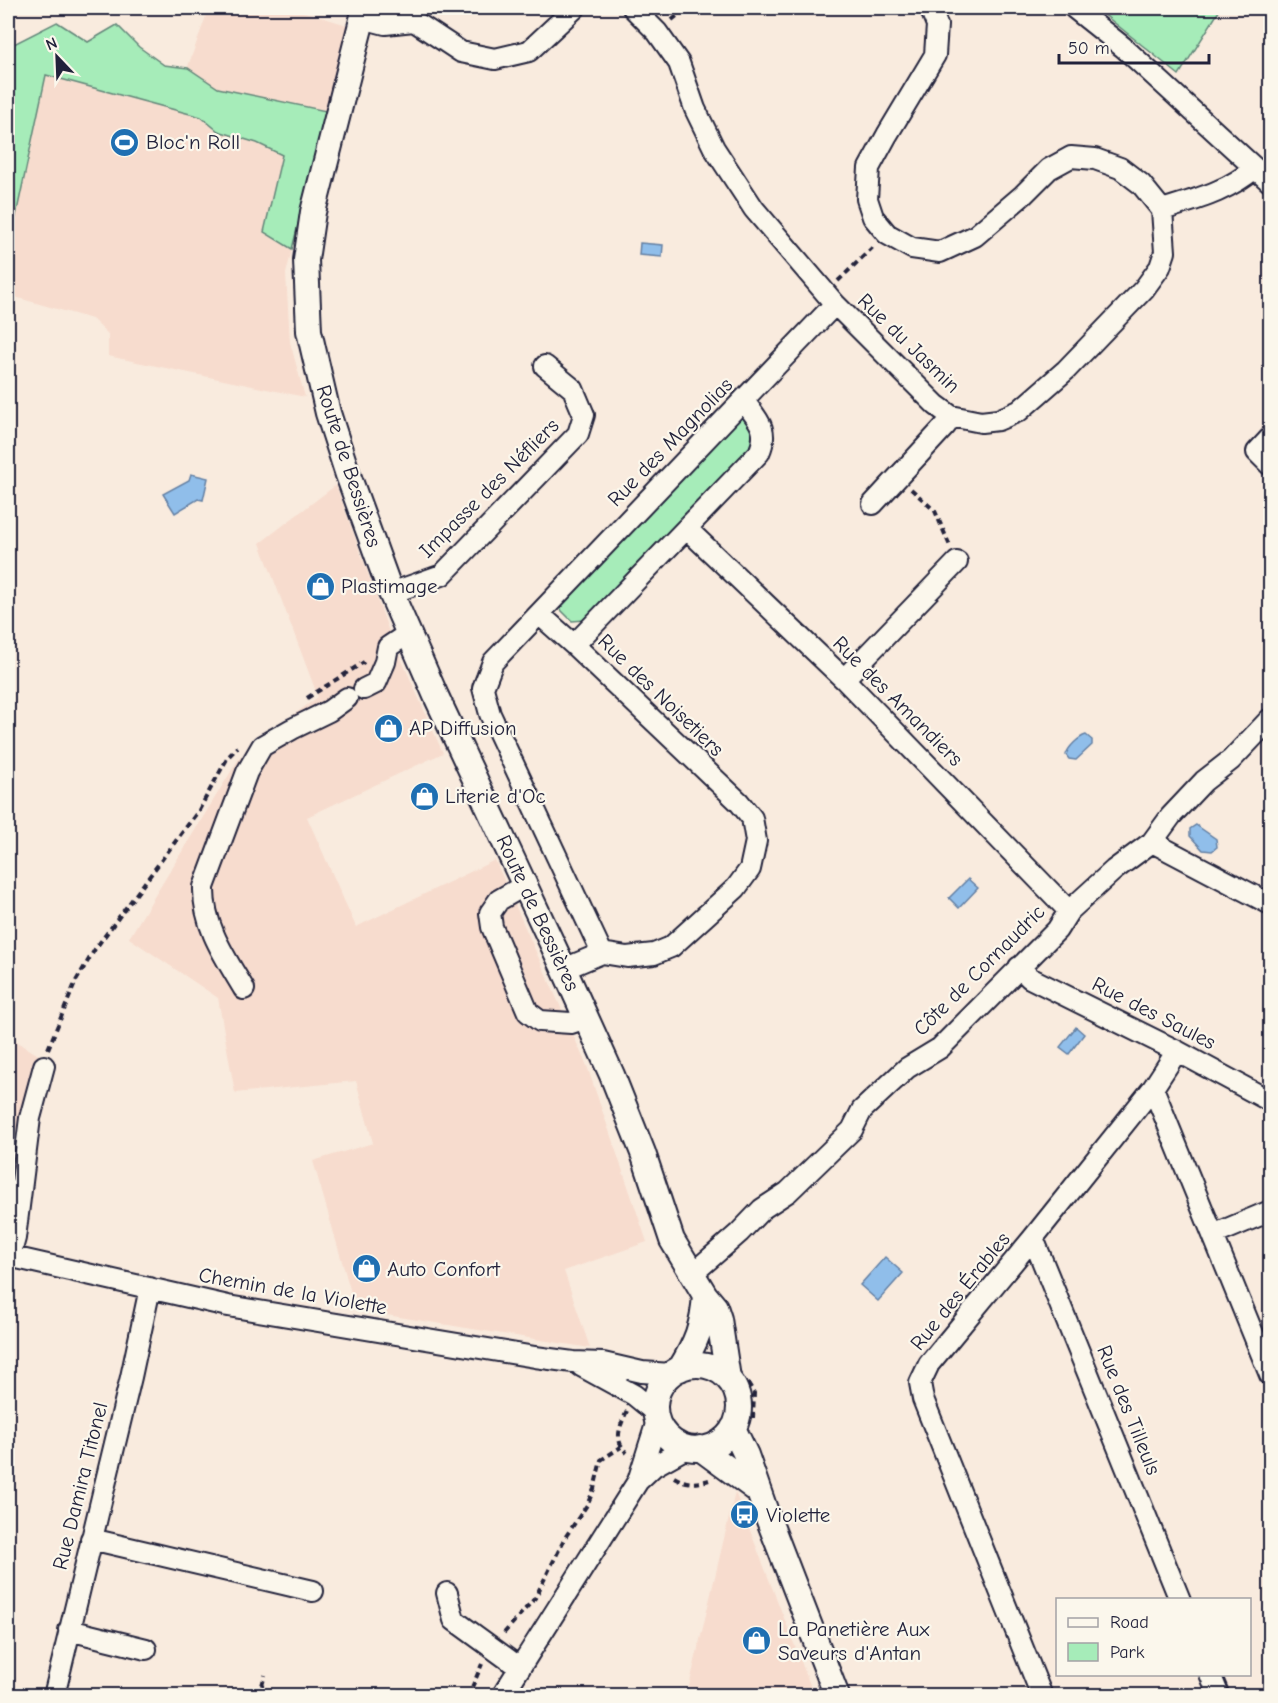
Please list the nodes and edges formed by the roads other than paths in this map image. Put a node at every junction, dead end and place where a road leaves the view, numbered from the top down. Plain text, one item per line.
1 (575, 8) edge
2 (633, 8) edge
3 (930, 8) edge
4 (1074, 8) edge
5 (363, 13) edge
6 (415, 14) edge
7 (1255, 168) junction
8 (1270, 182) edge
9 (1162, 210) junction
10 (830, 299) junction
11 (545, 366) dead end
12 (743, 400) junction
13 (951, 416) junction
14 (1270, 438) edge
15 (1270, 465) edge
16 (873, 504) dead end
17 (687, 529) junction
18 (957, 562) road end
19 (391, 593) junction
20 (539, 614) junction
21 (409, 633) junction
22 (574, 645) junction
23 (844, 679) junction
24 (1270, 719) edge
25 (1152, 842) junction
26 (525, 885) junction
27 (1270, 904) edge
28 (1070, 911) junction
29 (602, 953) junction
30 (1019, 967) junction
31 (564, 969) junction
32 (244, 989) dead end
33 (586, 1018) junction
34 (1177, 1051) junction
35 (44, 1066) road end
36 (1152, 1088) junction
37 (1270, 1101) edge
38 (1270, 1210) edge
39 (1213, 1235) junction
40 (1033, 1238) junction
41 (9, 1256) edge
42 (692, 1274) junction
43 (150, 1288) junction
44 (705, 1295) junction
45 (573, 1362) junction
46 (675, 1372) junction
47 (1270, 1376) edge
48 (728, 1378) junction
49 (656, 1417) junction
50 (733, 1428) junction
51 (694, 1448) junction
52 (638, 1481) junction
53 (757, 1490) junction
54 (91, 1539) junction
55 (313, 1591) dead end
56 (447, 1593) dead end
57 (1180, 1598) edge
58 (69, 1630) junction
59 (146, 1649) dead end
60 (520, 1668) junction
61 (1211, 1676) edge
62 (54, 1695) edge
63 (502, 1695) edge
64 (837, 1695) edge
65 (1042, 1695) edge
66 (1219, 1695) edge

1 - 6 street
2 - 10 street, Rue du Jasmin
3 - 9 street
4 - 7 street
5 - 6 street
5 - 19 main road, Route de Bessières
7 - 8 street
7 - 9 street
9 - 13 street, Rue du Jasmin
10 - 12 street, Rue des Magnolias
10 - 13 street, Rue du Jasmin
11 - 19 street, Impasse des Néfliers
12 - 17 street, Rue des Noisetiers
12 - 20 street, Rue des Magnolias
13 - 16 street
14 - 15 street
17 - 22 street, Rue des Noisetiers
17 - 23 street, Rue des Amandiers
18 - 23 street
19 - 21 main road, Route de Bessières
20 - 22 street
20 - 29 street, Rue des Magnolias
21 - 26 main road, Route de Bessières
21 - 32 street
22 - 29 street, Rue des Noisetiers
23 - 28 street, Rue des Amandiers
24 - 25 street, Côte de Cornaudric
25 - 27 street
25 - 28 street, Côte de Cornaudric
26 - 31 main road, Route de Bessières
26 - 33 street
28 - 30 street, Côte de Cornaudric
29 - 31 street, Rue des Noisetiers
30 - 34 street, Rue des Saules
30 - 42 street, Côte de Cornaudric
31 - 33 main road, Route de Bessières
33 - 42 main road, Route de Bessières
34 - 36 street, Rue des Érables
34 - 37 street, Rue des Saules
35 - 41 street
36 - 39 street
36 - 40 street, Rue des Érables
38 - 39 street
39 - 47 street
40 - 57 street, Rue des Tilleuls
40 - 65 street, Rue des Érables
41 - 43 street, Chemin de la Violette
42 - 44 main road, Route de Bessières
43 - 45 street, Chemin de la Violette
43 - 54 street, Rue Damira Titonel
44 - 46 main road
44 - 48 main road, Route de Bessières
45 - 46 street, Chemin de la Violette
45 - 49 street, Chemin de la Violette
46 - 48 main road
46 - 49 main road
48 - 50 main road
49 - 51 main road
49 - 52 street
50 - 51 main road
50 - 53 main road
51 - 52 street
51 - 53 main road
52 - 60 street
53 - 64 main road
54 - 55 street
54 - 58 street, Rue Damira Titonel
56 - 60 street
58 - 59 street
58 - 62 street, Rue Damira Titonel
60 - 63 street
61 - 66 street

